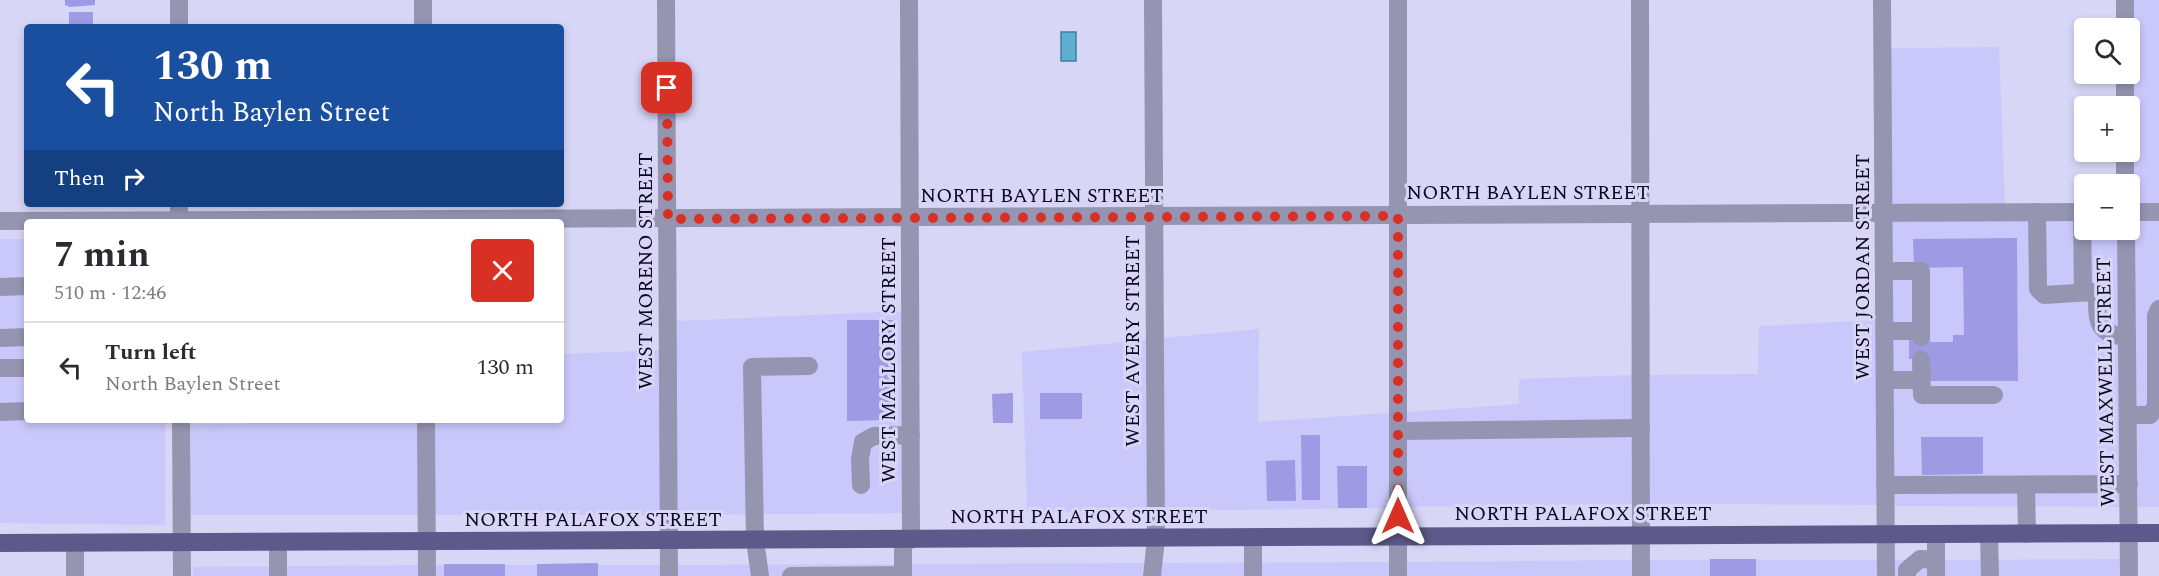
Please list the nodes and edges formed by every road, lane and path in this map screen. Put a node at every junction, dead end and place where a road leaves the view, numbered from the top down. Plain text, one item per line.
1 (179, 0) edge
2 (423, 0) edge
3 (666, 0) edge
4 (909, 0) edge
5 (1153, 0) edge
6 (1398, 0) edge
7 (1640, 0) edge
8 (1882, 0) edge
9 (2125, 0) edge
10 (2125, 18) edge
11 (179, 24) edge
12 (423, 24) edge
13 (2037, 212) junction
14 (2074, 212) edge
15 (2140, 212) edge
16 (2159, 212) edge
17 (1884, 213) junction
18 (1640, 214) junction
19 (424, 215) edge
20 (179, 216) edge
21 (1398, 216) junction
22 (1154, 217) junction
23 (910, 218) junction
24 (72, 219) edge
25 (668, 219) junction
26 (24, 220) edge
27 (0, 221) edge
28 (2083, 240) edge
29 (2126, 240) edge
30 (1884, 271) junction
31 (24, 286) edge
32 (0, 287) edge
33 (2084, 292) junction
34 (2159, 309) edge
35 (1885, 331) junction
36 (24, 337) edge
37 (0, 338) edge
38 (2126, 338) junction
39 (1922, 360) dead end
40 (809, 366) dead end
41 (0, 368) edge
42 (24, 368) edge
43 (1885, 380) junction
44 (1922, 380) junction
45 (1994, 395) dead end
46 (24, 411) edge
47 (0, 412) edge
48 (2129, 415) junction
49 (181, 423) edge
50 (426, 423) edge
51 (1641, 428) junction
52 (1398, 431) junction
53 (911, 435) junction
54 (2129, 484) junction
55 (861, 485) dead end
56 (1886, 485) junction
57 (2026, 485) junction
58 (2129, 533) junction
59 (2159, 533) edge
60 (1886, 534) junction
61 (1936, 534) junction
62 (1989, 534) junction
63 (2027, 534) junction
64 (1641, 535) junction
65 (1398, 537) junction
66 (1253, 538) junction
67 (1156, 539) junction
68 (755, 540) junction
69 (907, 540) junction
70 (669, 541) junction
71 (426, 542) junction
72 (0, 543) edge
73 (75, 543) junction
74 (182, 543) junction
75 (278, 543) junction
76 (1936, 568) edge
77 (75, 576) edge
78 (182, 576) edge
79 (278, 576) edge
80 (427, 576) edge
81 (669, 576) edge
82 (760, 576) edge
83 (791, 576) edge
84 (903, 576) edge
85 (1152, 576) edge
86 (1253, 576) edge
87 (1398, 576) edge
88 (1641, 576) edge
89 (1886, 576) edge
90 (1907, 576) edge
91 (1990, 576) edge
92 (2129, 576) edge

1 - 11 street
2 - 12 street
3 - 25 street, WEST MORENO STREET
4 - 23 street, WEST MALLORY STREET
5 - 22 street, WEST AVERY STREET
6 - 21 street
7 - 18 street
8 - 17 street, WEST JORDAN STREET
9 - 10 street
13 - 14 street, NORTH BAYLEN STREET
13 - 17 street, NORTH BAYLEN STREET
13 - 33 street
15 - 16 street
17 - 18 street, NORTH BAYLEN STREET
17 - 30 street, WEST JORDAN STREET
18 - 21 street, NORTH BAYLEN STREET
18 - 51 street
19 - 20 street, NORTH BAYLEN STREET
19 - 25 street, NORTH BAYLEN STREET
20 - 24 street, NORTH BAYLEN STREET
21 - 22 street, NORTH BAYLEN STREET
21 - 52 street
22 - 23 street, NORTH BAYLEN STREET
22 - 67 street, WEST AVERY STREET
23 - 25 street, NORTH BAYLEN STREET
23 - 53 street, WEST MALLORY STREET
25 - 70 street, WEST MORENO STREET
26 - 27 street, NORTH BAYLEN STREET
28 - 33 street
29 - 38 street, WEST MAXWELL STREET
30 - 35 street, WEST JORDAN STREET
30 - 35 street
31 - 32 street
33 - 38 street
34 - 48 street
35 - 43 street, WEST JORDAN STREET
36 - 37 street
38 - 48 street, WEST MAXWELL STREET
39 - 44 street
40 - 68 street
41 - 42 street
43 - 44 street
43 - 56 street, WEST JORDAN STREET
44 - 45 street
46 - 47 street
48 - 54 street, WEST MAXWELL STREET
49 - 74 street
50 - 71 street
51 - 52 street
51 - 64 street
52 - 65 street
53 - 55 street
53 - 69 street, WEST MALLORY STREET
54 - 57 street
54 - 58 street, WEST MAXWELL STREET
56 - 57 street
56 - 60 street, WEST JORDAN STREET
57 - 63 street
58 - 59 main road, NORTH PALAFOX STREET
58 - 63 main road, NORTH PALAFOX STREET
58 - 92 street, WEST MAXWELL STREET
60 - 61 main road, NORTH PALAFOX STREET
60 - 64 main road, NORTH PALAFOX STREET
60 - 89 street, WEST JORDAN STREET
61 - 62 main road, NORTH PALAFOX STREET
61 - 76 street
62 - 63 main road, NORTH PALAFOX STREET
62 - 91 street
64 - 65 main road, NORTH PALAFOX STREET
64 - 88 street
65 - 66 main road, NORTH PALAFOX STREET
65 - 87 street
66 - 67 main road, NORTH PALAFOX STREET
66 - 86 street
67 - 69 main road, NORTH PALAFOX STREET
67 - 85 street, WEST AVERY STREET
68 - 69 main road, NORTH PALAFOX STREET
68 - 70 main road, NORTH PALAFOX STREET
68 - 82 street
69 - 84 street, WEST MALLORY STREET
70 - 71 main road, NORTH PALAFOX STREET
70 - 81 street, WEST MORENO STREET
71 - 75 main road, NORTH PALAFOX STREET
71 - 80 street
72 - 73 main road, NORTH PALAFOX STREET
73 - 74 main road, NORTH PALAFOX STREET
73 - 77 street
74 - 75 main road, NORTH PALAFOX STREET
74 - 78 street
75 - 79 street
76 - 90 street
83 - 84 street

